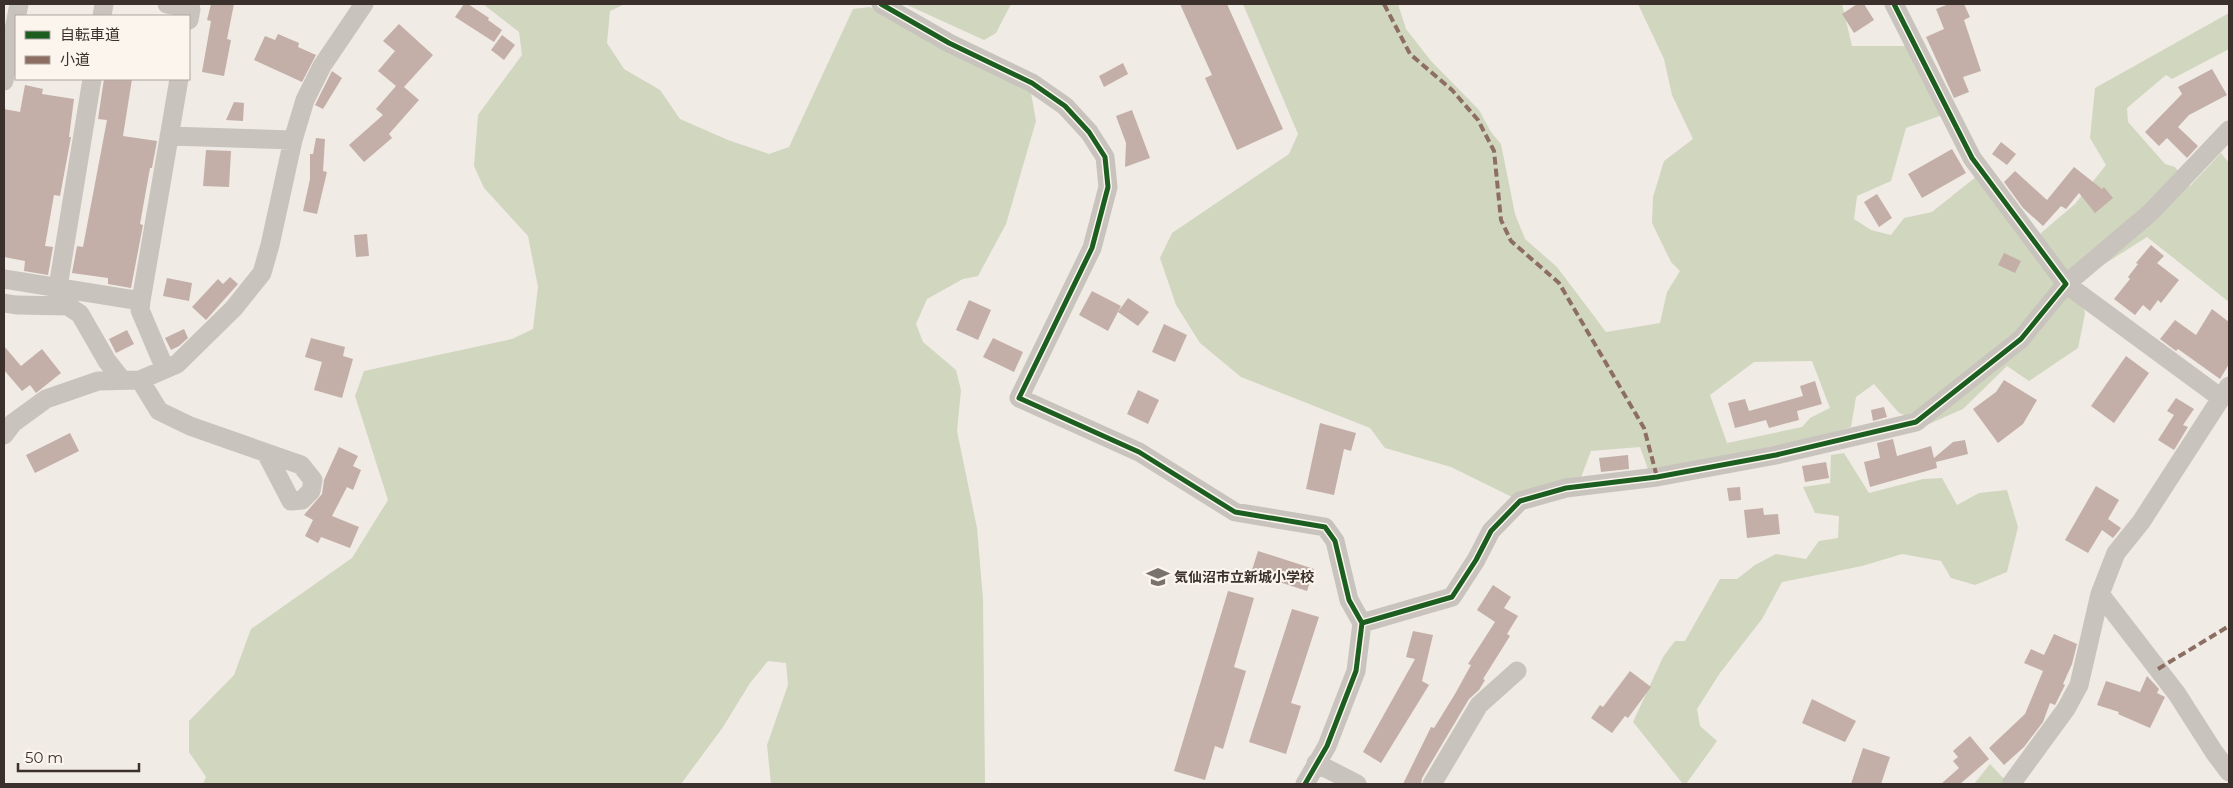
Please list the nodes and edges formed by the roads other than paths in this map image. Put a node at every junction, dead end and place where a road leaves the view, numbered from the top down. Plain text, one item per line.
1 (18, 4) edge
2 (167, 4) edge
3 (364, 4) edge
4 (881, 4) edge
5 (1894, 4) edge
6 (4, 10) edge
7 (190, 15) edge
8 (15, 20) edge
9 (92, 80) edge
10 (179, 80) edge
11 (4, 81) edge
12 (2229, 130) edge
13 (169, 136) junction
14 (293, 140) junction
15 (4, 279) edge
16 (2066, 284) junction
17 (58, 287) junction
18 (141, 301) junction
19 (4, 303) edge
20 (164, 369) junction
21 (131, 380) junction
22 (2225, 392) edge
23 (4, 435) edge
24 (266, 453) dead end
25 (2100, 594) junction
26 (1362, 623) junction
27 (1517, 670) dead end
28 (1316, 763) junction
29 (2229, 772) edge
30 (1305, 784) edge
31 (1357, 784) edge
32 (1432, 784) edge
33 (2011, 784) edge

1 - 6 street
2 - 7 street
3 - 14 street
4 - 26 street
5 - 16 street
8 - 11 street
9 - 17 street
10 - 13 street
12 - 16 street
13 - 14 street
13 - 18 street
14 - 20 street
15 - 17 street
16 - 22 street
16 - 26 street
17 - 18 street
18 - 20 street
19 - 21 street
20 - 21 street
21 - 23 street
21 - 24 street
22 - 25 street
25 - 29 street
25 - 33 street
26 - 28 street
27 - 32 street
28 - 30 street
28 - 31 street

